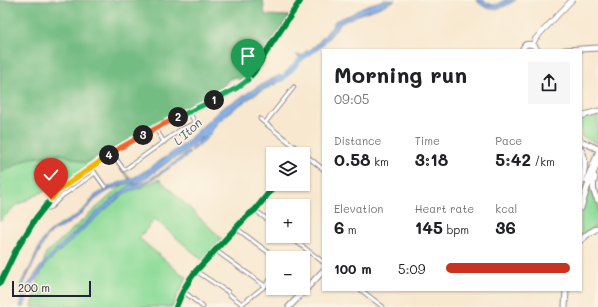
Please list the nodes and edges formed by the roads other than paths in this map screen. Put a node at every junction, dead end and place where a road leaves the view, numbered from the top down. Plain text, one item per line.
1 (301, 0) edge
2 (572, 0) edge
3 (532, 44) junction
4 (598, 48) edge
5 (523, 49) edge
6 (537, 49) edge
7 (582, 49) edge
8 (294, 87) dead end
9 (189, 111) junction
10 (598, 111) edge
11 (582, 116) edge
12 (260, 119) dead end
13 (265, 123) junction
14 (155, 128) junction
15 (582, 140) edge
16 (164, 142) junction
17 (293, 147) edge
18 (597, 148) edge
19 (582, 150) edge
20 (112, 153) junction
21 (310, 160) edge
22 (598, 162) edge
23 (91, 167) junction
24 (322, 168) edge
25 (95, 173) junction
26 (582, 180) edge
27 (105, 187) dead end
28 (270, 191) edge
29 (582, 195) edge
30 (598, 200) edge
31 (582, 205) edge
32 (44, 207) junction
33 (255, 210) junction
34 (266, 219) edge
35 (236, 228) junction
36 (598, 228) edge
37 (582, 239) edge
38 (297, 243) edge
39 (215, 250) junction
40 (267, 251) edge
41 (322, 261) edge
42 (196, 271) junction
43 (322, 271) edge
44 (0, 283) edge
45 (265, 286) joint
46 (183, 291) junction
47 (362, 291) edge
48 (563, 291) edge
49 (566, 291) edge
50 (242, 305) edge
51 (176, 307) edge
52 (203, 307) edge
53 (289, 307) edge
54 (384, 307) edge
55 (564, 307) edge

1 - 9 street
2 - 3 main road
3 - 5 main road
3 - 6 main road
4 - 7 main road
8 - 13 street
9 - 14 street
9 - 16 street
10 - 11 main road
12 - 13 street
13 - 17 street
14 - 16 street
14 - 20 street
15 - 18 main road
16 - 20 street
18 - 29 main road
19 - 26 main road
20 - 23 street
21 - 24 street
22 - 30 main road
22 - 31 main road
23 - 25 street
23 - 32 street
25 - 27 street
25 - 32 street
28 - 33 street
32 - 44 street
33 - 34 street
33 - 35 street
35 - 39 street
35 - 40 street
36 - 37 main road
38 - 41 street
39 - 42 street
39 - 45 street
42 - 46 street
42 - 50 street
43 - 53 main road
45 - 50 street
46 - 51 street
46 - 52 street
47 - 54 street
48 - 55 main road
49 - 55 main road

